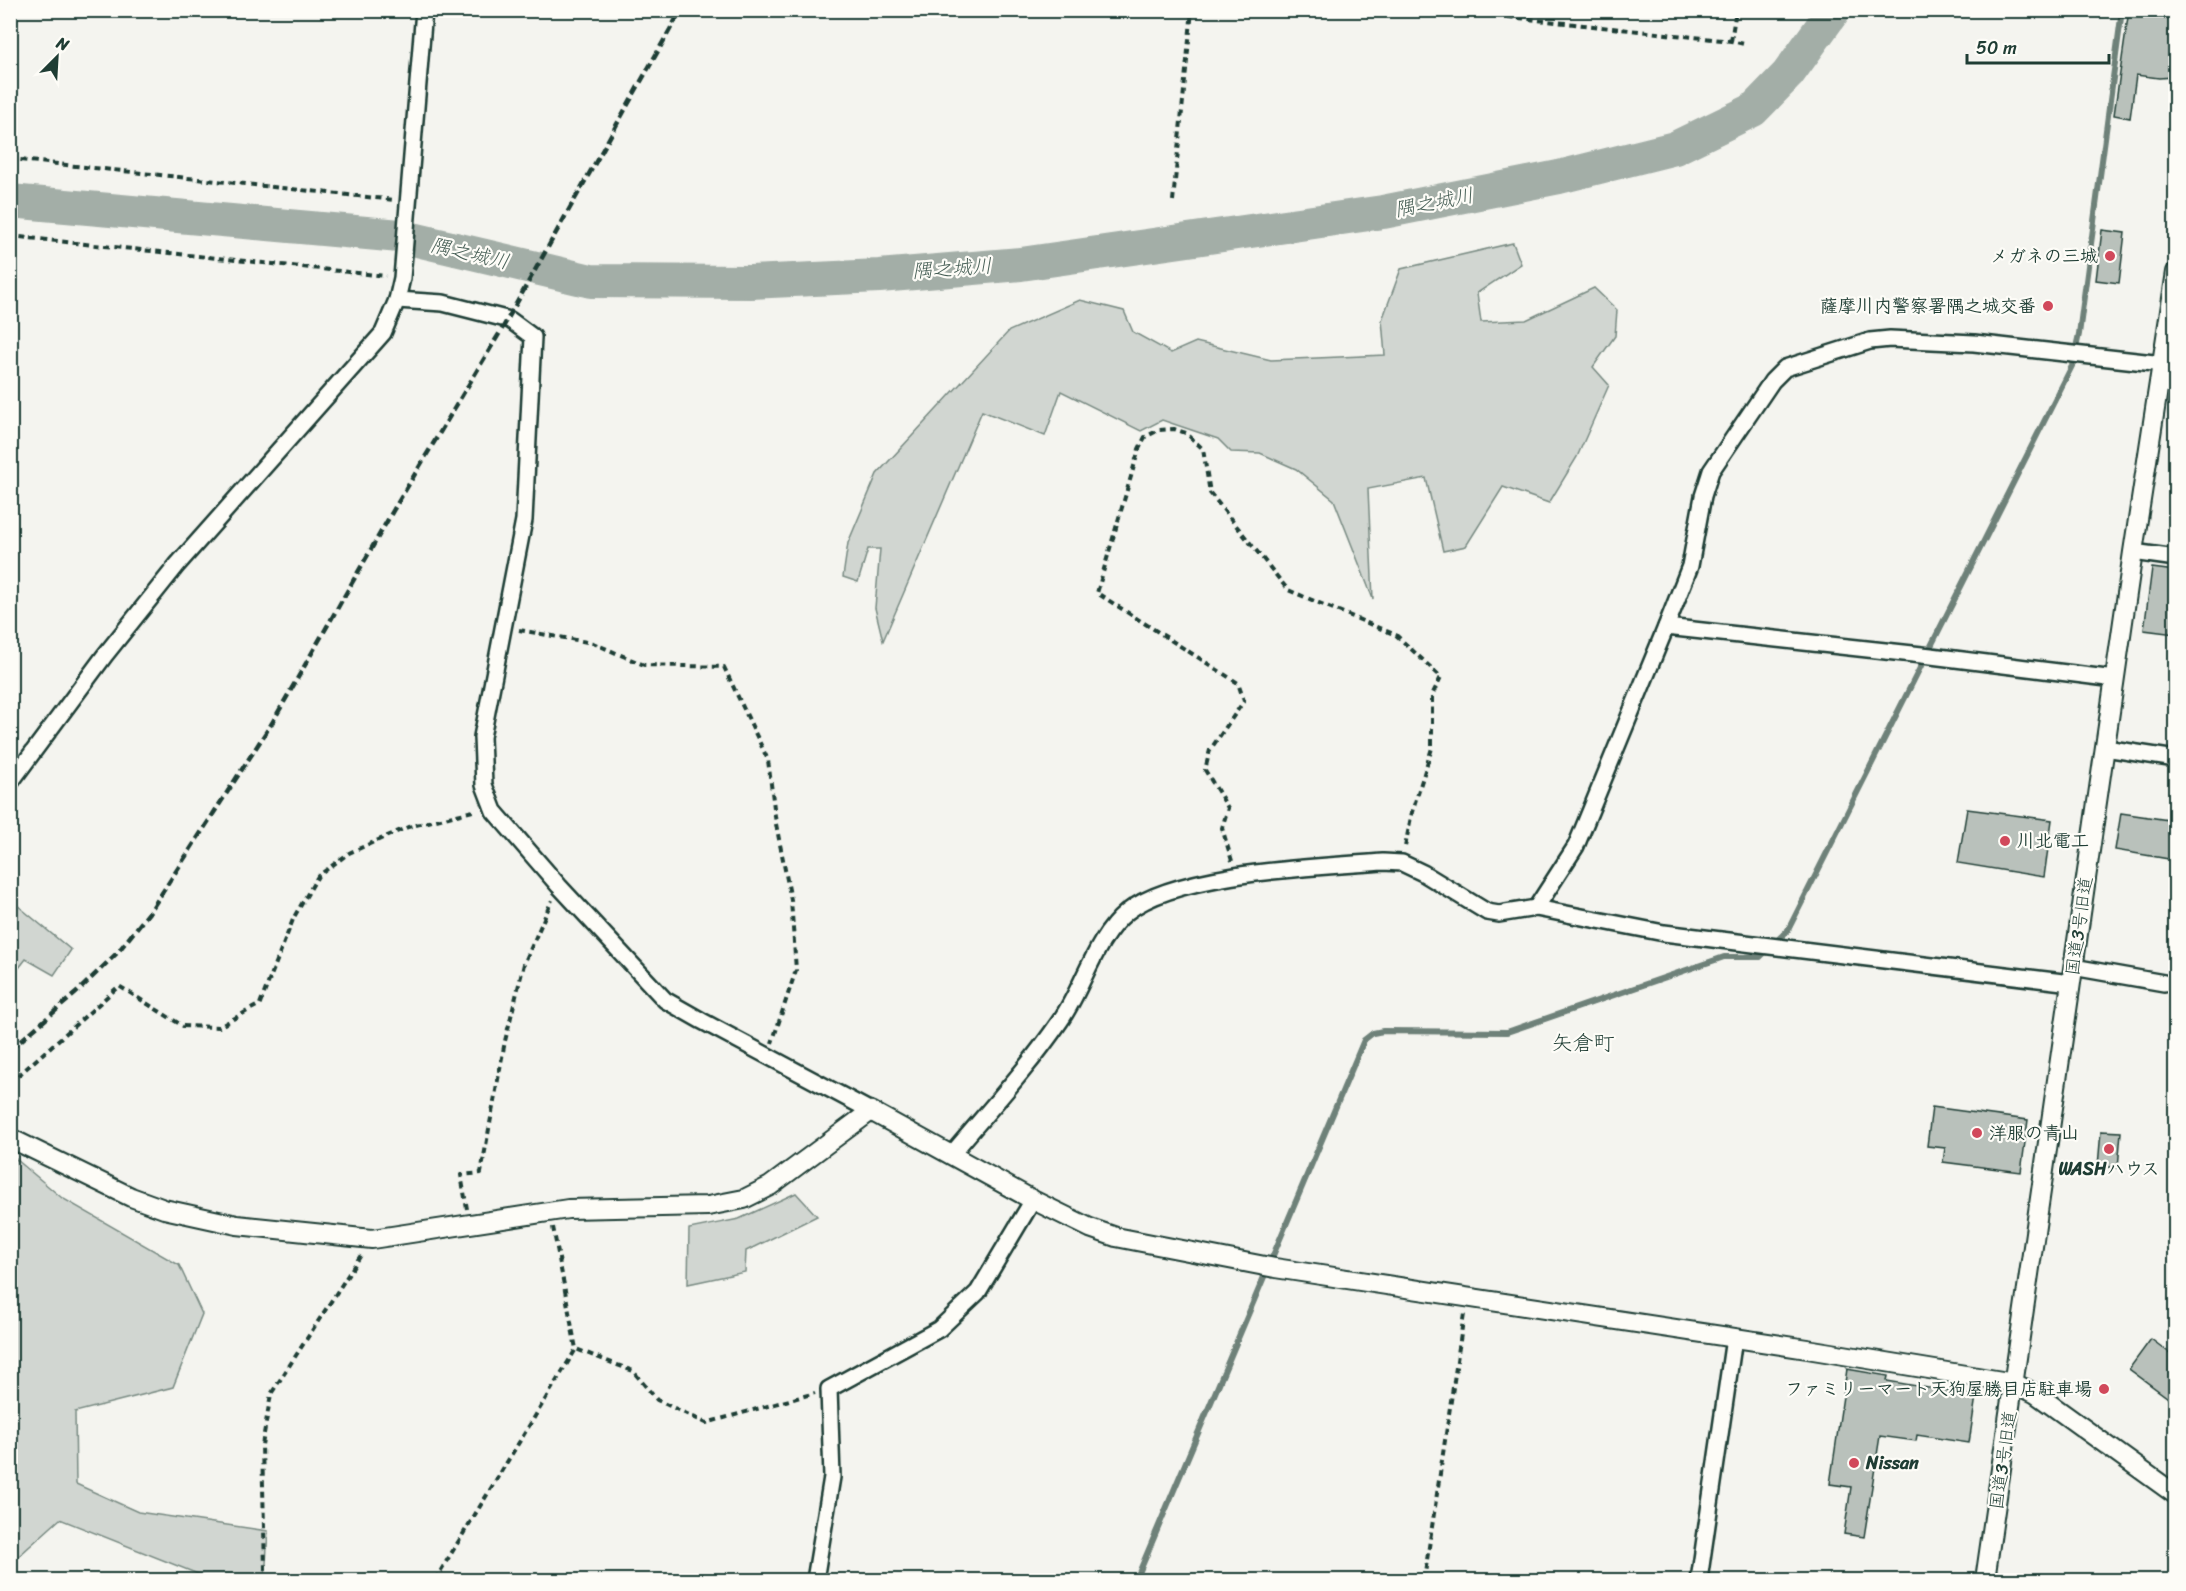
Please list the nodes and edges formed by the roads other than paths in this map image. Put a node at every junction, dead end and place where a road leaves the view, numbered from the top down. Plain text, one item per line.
1 (424, 10) edge
2 (2175, 272) edge
3 (397, 300) junction
4 (2163, 364) junction
5 (2133, 552) junction
6 (2175, 558) edge
7 (1666, 627) junction
8 (2115, 679) junction
9 (2105, 748) junction
10 (2175, 759) edge
11 (10, 783) edge
12 (1536, 908) junction
13 (2072, 975) junction
14 (2164, 983) dead end
15 (871, 1111) junction
16 (10, 1138) edge
17 (951, 1155) junction
18 (1033, 1200) junction
19 (1734, 1338) junction
20 (2014, 1383) junction
21 (2175, 1496) edge
22 (815, 1581) edge
23 (1699, 1581) edge
24 (1985, 1581) edge

1 - 3 street
2 - 4 street, 国道3号旧道
3 - 11 street
3 - 15 street
4 - 5 street, 国道3号旧道
4 - 7 street
5 - 6 street
5 - 8 street, 国道3号旧道
7 - 8 street
7 - 12 street
8 - 9 street, 国道3号旧道
9 - 10 street
9 - 13 street, 国道3号旧道
12 - 13 street
12 - 17 street
13 - 14 street
13 - 20 street, 国道3号旧道
15 - 16 street
15 - 17 street
17 - 18 street
18 - 19 street
18 - 22 street
19 - 20 street
19 - 23 street
20 - 21 street
20 - 24 street, 国道3号旧道

